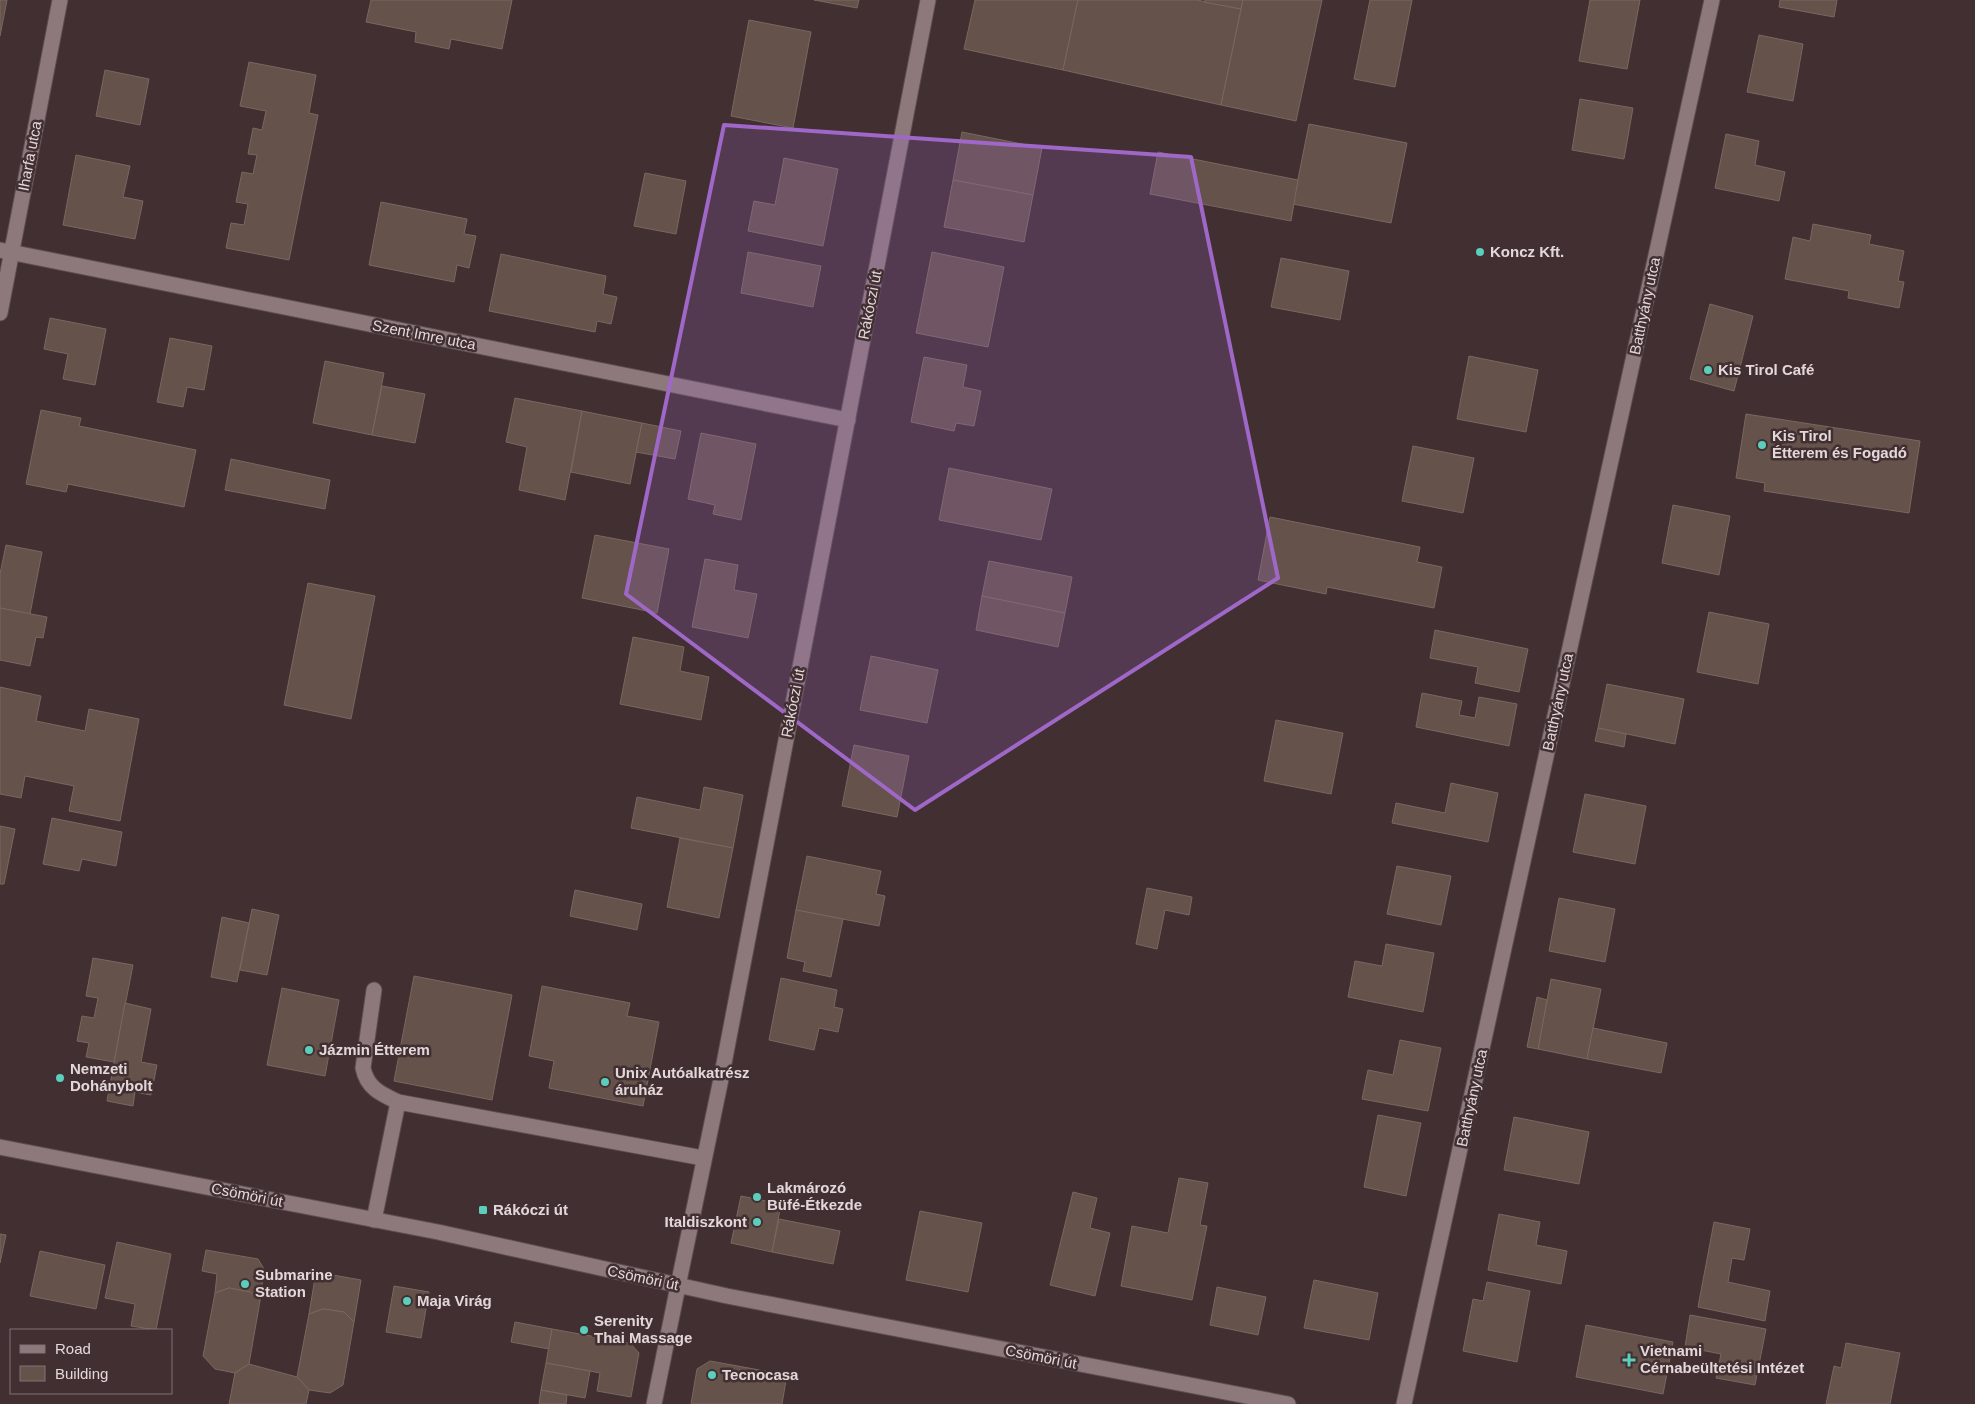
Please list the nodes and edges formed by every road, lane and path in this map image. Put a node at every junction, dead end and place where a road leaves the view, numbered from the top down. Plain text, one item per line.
1 (60, 0) edge
2 (928, 0) edge
3 (1712, 0) edge
4 (6, 251) edge
5 (0, 312) edge
6 (848, 420) junction
7 (374, 990) dead end
8 (398, 1102) junction
9 (0, 1147) edge
10 (703, 1158) junction
11 (374, 1220) junction
12 (678, 1286) junction
13 (654, 1404) edge
14 (1288, 1404) edge
15 (1404, 1404) edge

1 - 4 street, Iharfa utca
2 - 6 street, Rákóczi út
3 - 15 street, Batthyány utca
4 - 5 street, Iharfa utca
4 - 6 street, Szent Imre utca
6 - 10 street, Rákóczi út
7 - 8 street
8 - 10 street
8 - 11 street
9 - 11 street, Csömöri út
10 - 12 street, Rákóczi út
11 - 12 street, Csömöri út
12 - 13 street, Rákóczi út
12 - 14 street, Csömöri út

